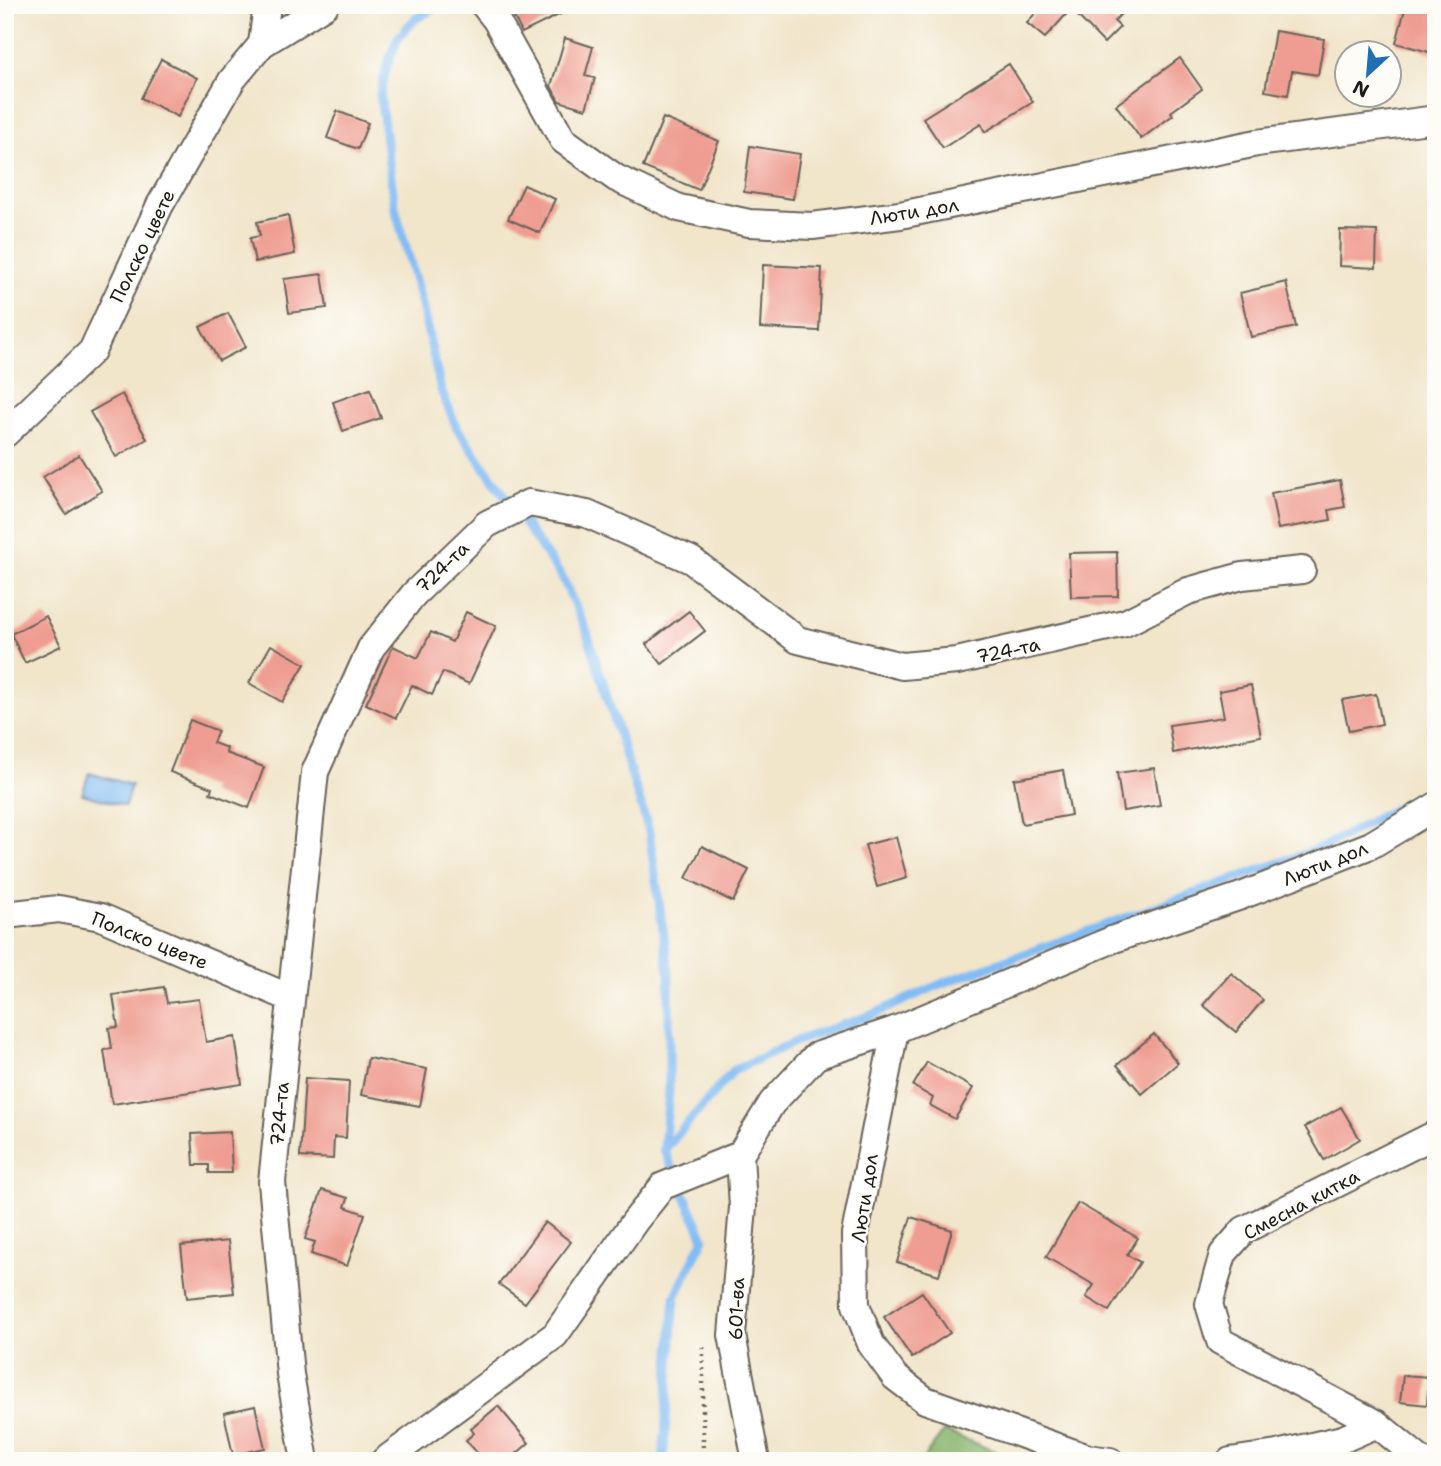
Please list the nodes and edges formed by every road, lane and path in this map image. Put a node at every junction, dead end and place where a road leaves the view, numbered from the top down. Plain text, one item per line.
1 (267, 5) edge
2 (325, 5) edge
3 (484, 5) edge
4 (262, 44) junction
5 (1436, 119) edge
6 (5, 434) edge
7 (1302, 569) dead end
8 (1436, 806) edge
9 (5, 915) edge
10 (290, 998) junction
11 (895, 1030) junction
12 (1436, 1134) edge
13 (740, 1155) junction
14 (1377, 1424) junction
15 (304, 1461) edge
16 (384, 1461) edge
17 (756, 1461) edge
18 (1110, 1461) edge
19 (1230, 1461) edge
20 (1422, 1461) edge

1 - 4 street
2 - 4 street
3 - 5 street, Люти дол
4 - 6 street, Полско цвете
7 - 10 street, 724-та
8 - 11 street, Люти дол
9 - 10 street, Полско цвете
10 - 15 street, 724-та
11 - 13 street, Люти дол
11 - 18 street, Люти дол
12 - 14 street, Смесна китка
13 - 16 street
13 - 17 street, 601-ва
14 - 19 street
14 - 20 street

